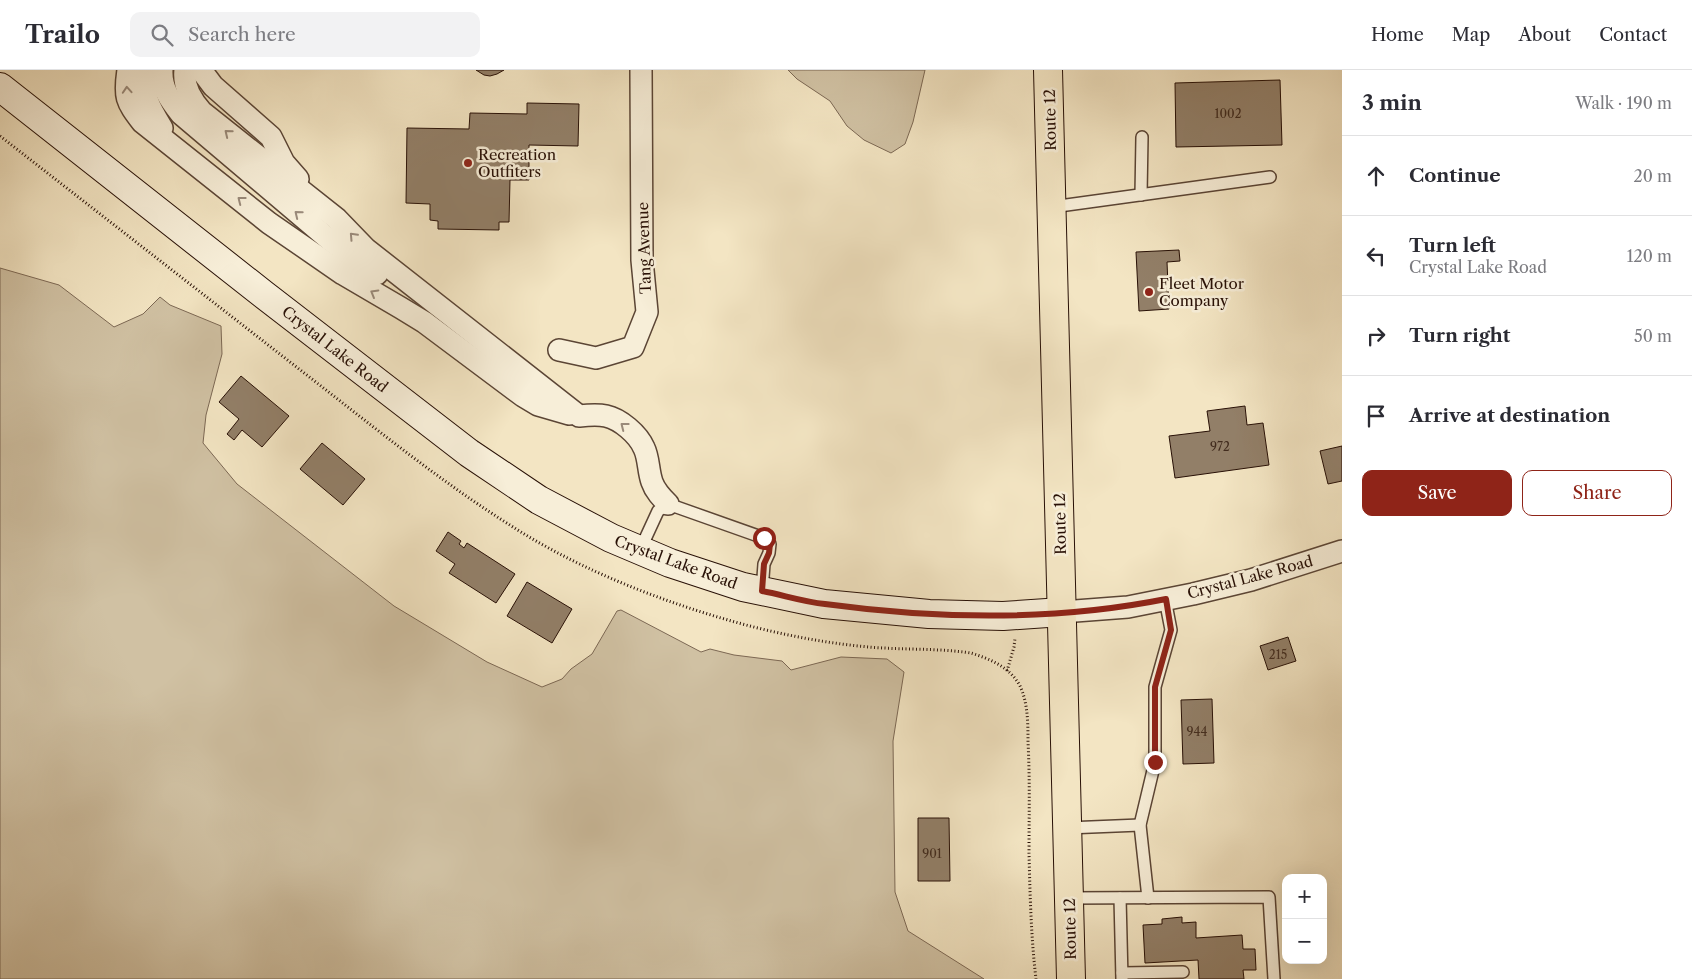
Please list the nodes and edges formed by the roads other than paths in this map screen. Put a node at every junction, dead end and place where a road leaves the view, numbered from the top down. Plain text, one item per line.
1 (128, 70) edge
2 (145, 70) edge
3 (162, 70) edge
4 (185, 70) edge
5 (201, 70) edge
6 (641, 70) edge
7 (1048, 70) edge
8 (0, 87) edge
9 (1142, 137) dead end
10 (194, 164) junction
11 (1270, 177) dead end
12 (1141, 195) junction
13 (1052, 207) junction
14 (336, 219) junction
15 (559, 350) dead end
16 (579, 416) junction
17 (668, 504) junction
18 (640, 550) junction
19 (1342, 551) edge
20 (762, 591) junction
21 (1166, 599) junction
22 (1062, 612) junction
23 (1140, 825) junction
24 (1067, 828) junction
25 (1069, 898) junction
26 (1120, 898) junction
27 (1148, 898) junction
28 (1183, 972) dead end
29 (1122, 976) edge
30 (1071, 979) edge
31 (1274, 979) edge

10 -> 1 street
2 - 10 street
16 -> 3 street
14 -> 4 street
5 - 14 street
6 - 15 street, Tang Avenue
7 - 13 highway, Route 12
8 - 18 street, Crystal Lake Road
9 - 12 lane
16 -> 10 street
11 - 12 lane
12 - 13 lane
13 - 22 highway, Route 12
16 -> 14 street
17 -> 16 street
17 - 18 lane
17 - 20 lane
18 - 20 street, Crystal Lake Road
19 - 21 street, Crystal Lake Road
20 - 22 street, Crystal Lake Road
21 - 22 street, Crystal Lake Road
21 - 23 lane
22 - 24 highway, Route 12
23 - 24 lane
23 - 27 lane
24 - 25 highway, Route 12
25 - 26 lane
25 - 30 highway, Route 12
26 - 27 lane
26 - 29 lane
27 - 31 lane
28 - 29 lane

